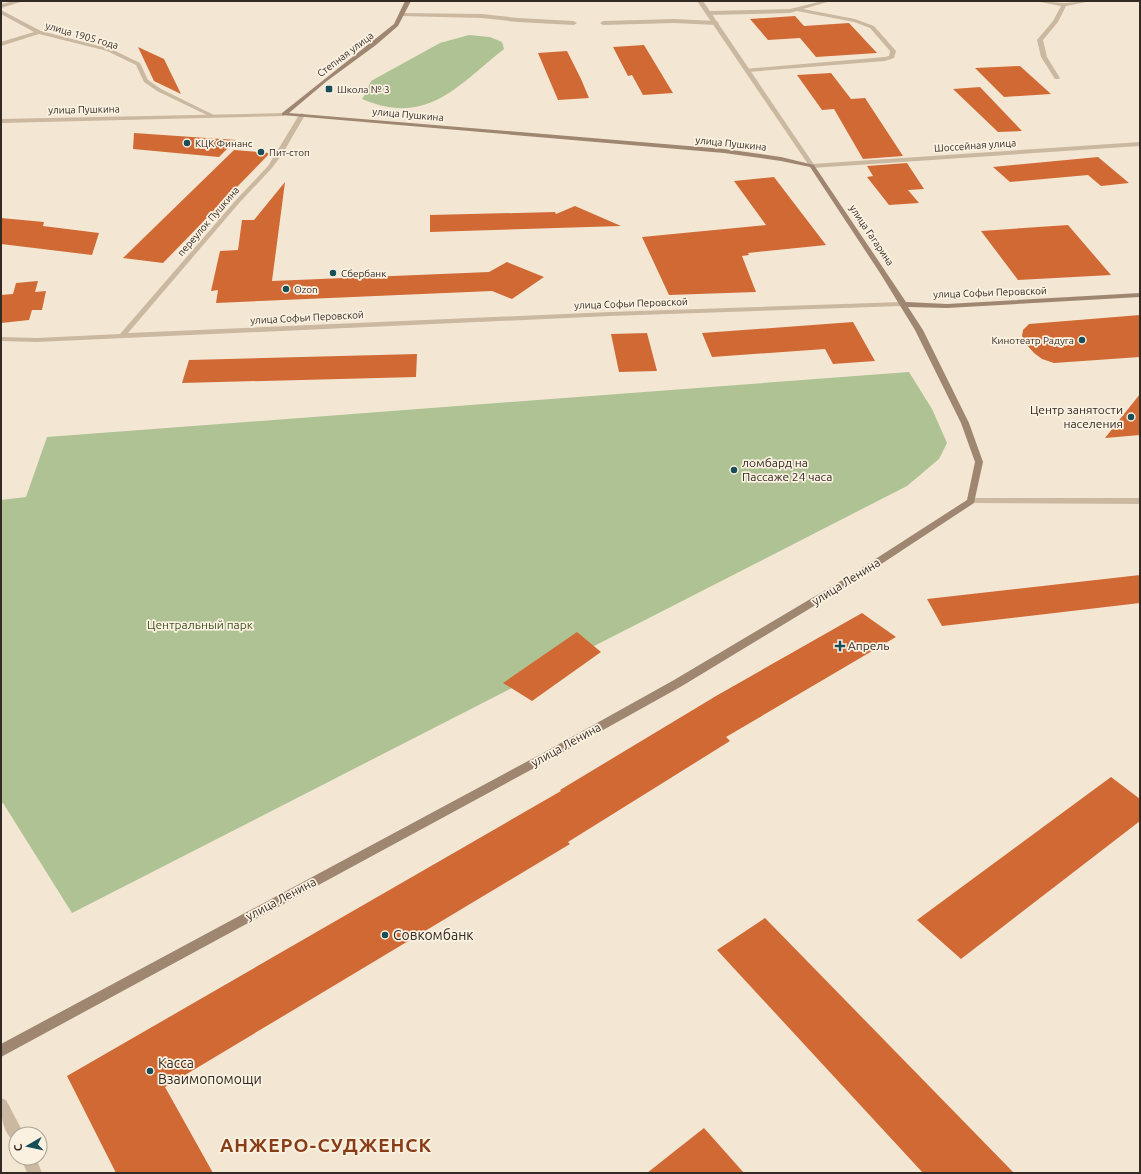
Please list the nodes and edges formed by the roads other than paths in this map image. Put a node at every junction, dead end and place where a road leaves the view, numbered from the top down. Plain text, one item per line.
1 (21, 1) edge
2 (408, 1) edge
3 (700, 1) edge
4 (828, 1) edge
5 (1038, 1) edge
6 (1088, 1) edge
7 (1064, 5) junction
8 (1, 6) edge
9 (795, 9) junction
10 (1, 12) edge
11 (709, 13) junction
12 (401, 15) junction
13 (574, 23) dead end
14 (603, 23) dead end
15 (716, 24) junction
16 (39, 32) junction
17 (1, 44) edge
18 (747, 70) junction
19 (1058, 78) dead end
20 (284, 114) junction
21 (213, 116) junction
22 (302, 116) junction
23 (1, 120) edge
24 (1140, 144) edge
25 (812, 166) junction
26 (1140, 295) edge
27 (902, 304) junction
28 (122, 336) junction
29 (1, 339) edge
30 (971, 501) junction
31 (1140, 501) edge
32 (1, 1051) edge
33 (1, 1105) edge
34 (13, 1126) edge

1 - 8 street
2 - 12 main road, Степная улица
3 - 11 street, улица Гагарина
4 - 9 street
5 - 7 street
6 - 7 street
7 - 19 street
9 - 11 street
9 - 18 street
10 - 16 street, улица 1905 года
11 - 15 street, улица Гагарина
12 - 13 street
12 - 20 main road, Степная улица
14 - 15 street
15 - 18 street, улица Гагарина
16 - 17 street
16 - 21 street, улица 1905 года
18 - 25 street, улица Гагарина
20 - 21 street, улица Пушкина
20 - 22 main road, улица Пушкина
21 - 23 street, улица Пушкина
22 - 25 main road, улица Пушкина
22 - 28 street, переулок Пушкина
24 - 25 street, Шоссейная улица
25 - 27 main road, улица Гагарина
26 - 27 main road, улица Софьи Перовской
27 - 28 street, улица Софьи Перовской
27 - 30 main road, улица Гагарина
28 - 29 street, улица Софьи Перовской
30 - 31 street
30 - 32 main road, улица Ленина
33 - 34 street

